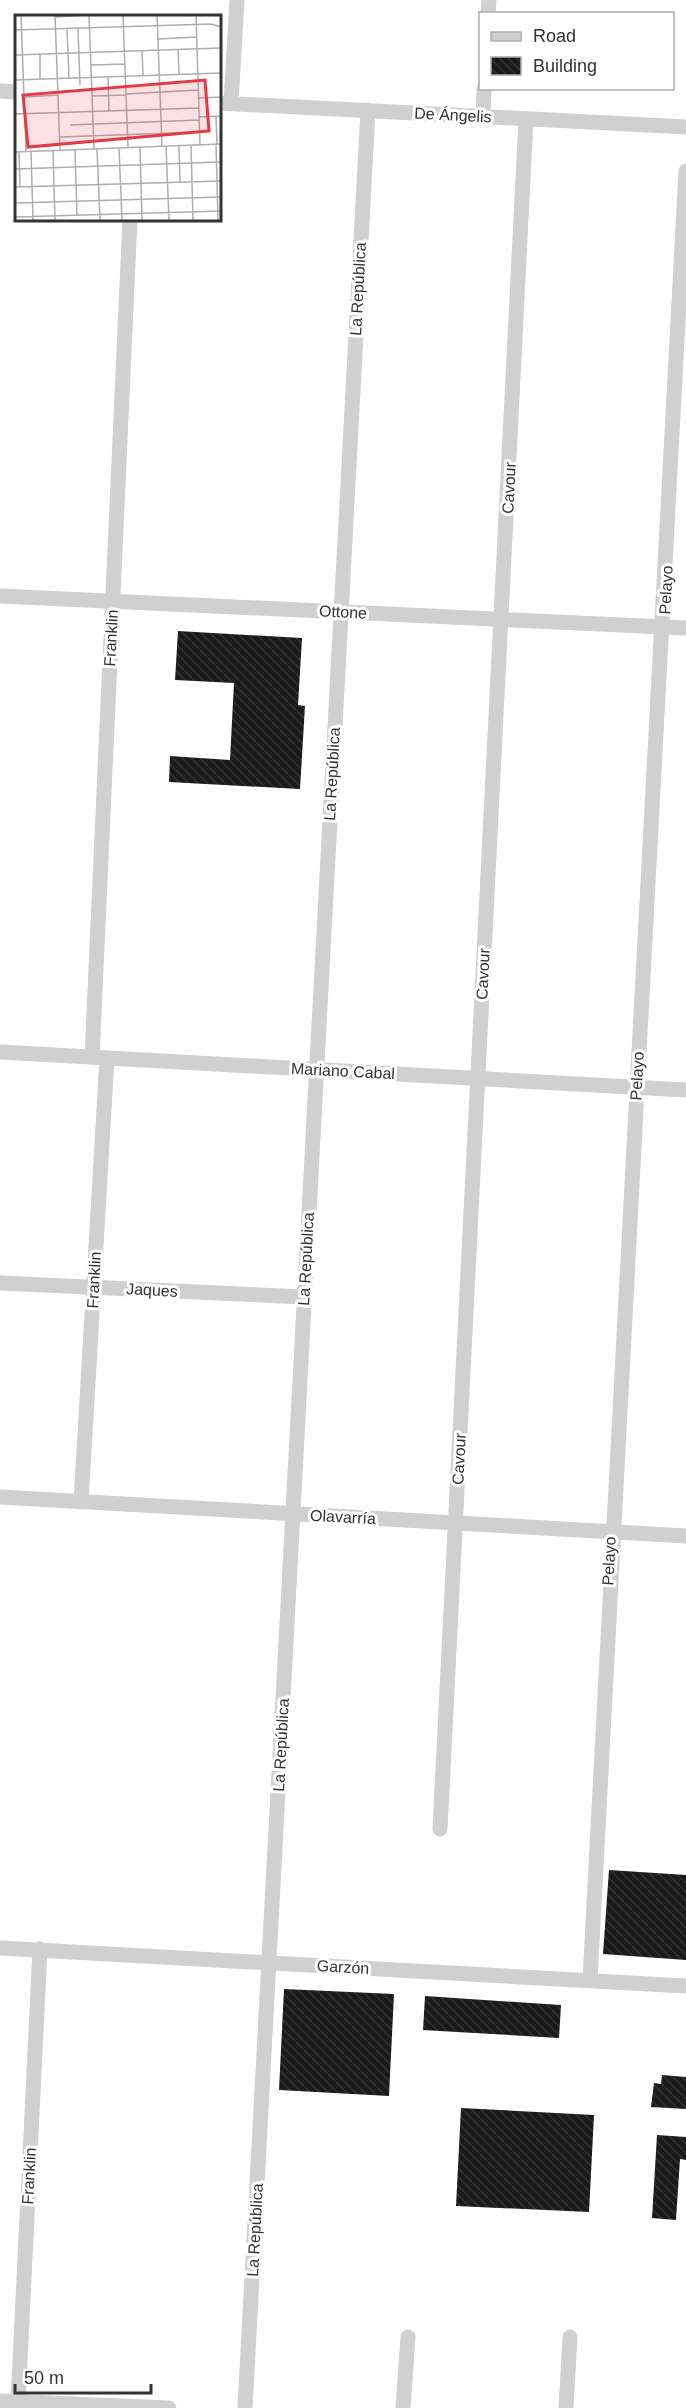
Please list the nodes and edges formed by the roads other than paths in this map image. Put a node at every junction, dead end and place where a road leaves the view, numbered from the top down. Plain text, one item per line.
1 (237, 0) edge
2 (484, 90) edge
3 (0, 91) edge
4 (15, 92) edge
5 (225, 103) edge
6 (368, 110) junction
7 (483, 116) junction
8 (526, 119) junction
9 (686, 127) edge
10 (686, 171) edge
11 (130, 220) edge
12 (0, 596) edge
13 (112, 601) junction
14 (341, 612) junction
15 (502, 619) junction
16 (664, 627) junction
17 (686, 628) edge
18 (0, 1052) edge
19 (99, 1057) junction
20 (316, 1069) junction
21 (477, 1078) junction
22 (637, 1087) junction
23 (686, 1090) edge
24 (0, 1283) edge
25 (93, 1287) junction
26 (304, 1297) junction
27 (0, 1497) edge
28 (81, 1502) junction
29 (293, 1514) junction
30 (456, 1523) junction
31 (610, 1532) junction
32 (686, 1536) edge
33 (440, 1829) dead end
34 (0, 1948) edge
35 (40, 1950) junction
36 (269, 1962) junction
37 (590, 1980) junction
38 (686, 1986) edge
39 (408, 2337) dead end
40 (570, 2337) dead end
41 (0, 2401) edge
42 (18, 2402) junction
43 (169, 2408) edge
44 (245, 2408) edge
45 (403, 2408) edge
46 (566, 2408) edge

1 - 5 street
2 - 7 street
3 - 4 street
5 - 6 street, De Ángelis
6 - 7 street, De Ángelis
6 - 14 street, La República
7 - 8 street, De Ángelis
8 - 9 street, De Ángelis
8 - 15 street, Cavour
10 - 16 street, Pelayo
11 - 13 street, Franklin
12 - 13 street, Ottone
13 - 14 street, Ottone
13 - 19 street, Franklin
14 - 15 street, Ottone
14 - 20 street, La República
15 - 16 street, Ottone
15 - 21 street, Cavour
16 - 17 street, Ottone
16 - 22 street, Pelayo
18 - 19 street, Mariano Cabal
19 - 20 street, Mariano Cabal
19 - 25 street, Franklin
20 - 21 street, Mariano Cabal
20 - 26 street, La República
21 - 22 street, Mariano Cabal
21 - 30 street, Cavour
22 - 23 street, Mariano Cabal
22 - 31 street, Pelayo
24 - 25 street, Jaques
25 - 26 street, Jaques
25 - 28 street, Franklin
26 - 29 street, La República
27 - 28 street, Olavarría
28 - 29 street, Olavarría
29 - 30 street, Olavarría
29 - 36 street, La República
30 - 31 street, Olavarría
30 - 33 street, Cavour
31 - 32 street, Olavarría
31 - 37 street, Pelayo
34 - 35 street, Garzón
35 - 36 street, Garzón
35 - 42 street, Franklin
36 - 37 street, Garzón
36 - 44 street, La República
37 - 38 street, Garzón
39 - 45 street
40 - 46 street
41 - 42 street
42 - 43 street

